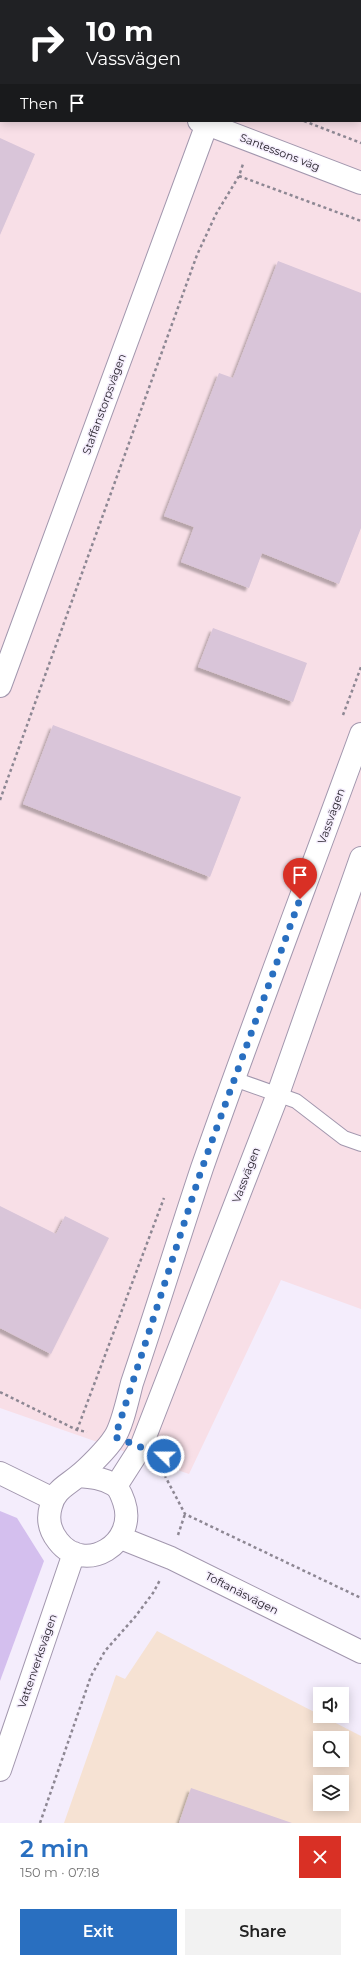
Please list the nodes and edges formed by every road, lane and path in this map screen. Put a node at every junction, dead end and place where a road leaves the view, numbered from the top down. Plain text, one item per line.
1 (205, 122) edge
2 (307, 122) edge
3 (252, 141) junction
4 (361, 143) edge
5 (239, 176) junction
6 (361, 183) edge
7 (361, 221) edge
8 (0, 686) edge
9 (361, 734) edge
10 (0, 800) edge
11 (361, 858) edge
12 (234, 1079) junction
13 (278, 1094) junction
14 (361, 1144) edge
15 (0, 1392) edge
16 (115, 1437) junction
17 (141, 1447) junction
18 (164, 1456) dead end
19 (0, 1473) edge
20 (78, 1476) junction
21 (116, 1486) junction
22 (53, 1499) junction
23 (121, 1538) junction
24 (74, 1553) junction
25 (171, 1558) junction
26 (361, 1598) edge
27 (361, 1652) edge
28 (0, 1770) edge
29 (40, 1823) edge

1 - 3 street, Santessons väg
1 - 8 street, Staffanstorpsvägen
2 - 4 path
3 - 5 path
3 - 6 street, Santessons väg
5 - 7 path
5 - 10 path
9 - 12 street, Vassvägen
11 - 13 street, Vassvägen
12 - 13 lane
12 - 16 street, Vassvägen
13 - 14 lane
13 - 17 street, Vassvägen
15 - 16 path
16 - 20 street, Vassvägen
17 - 18 path
17 - 21 street, Vassvägen
19 - 22 street
20 - 21 street
20 - 22 street
21 - 23 street
22 - 24 street
23 - 24 street
23 - 25 street, Toftanäsvägen
24 - 28 street, Vattenverksvägen
25 - 26 path
25 - 27 street, Toftanäsvägen
25 - 29 path

